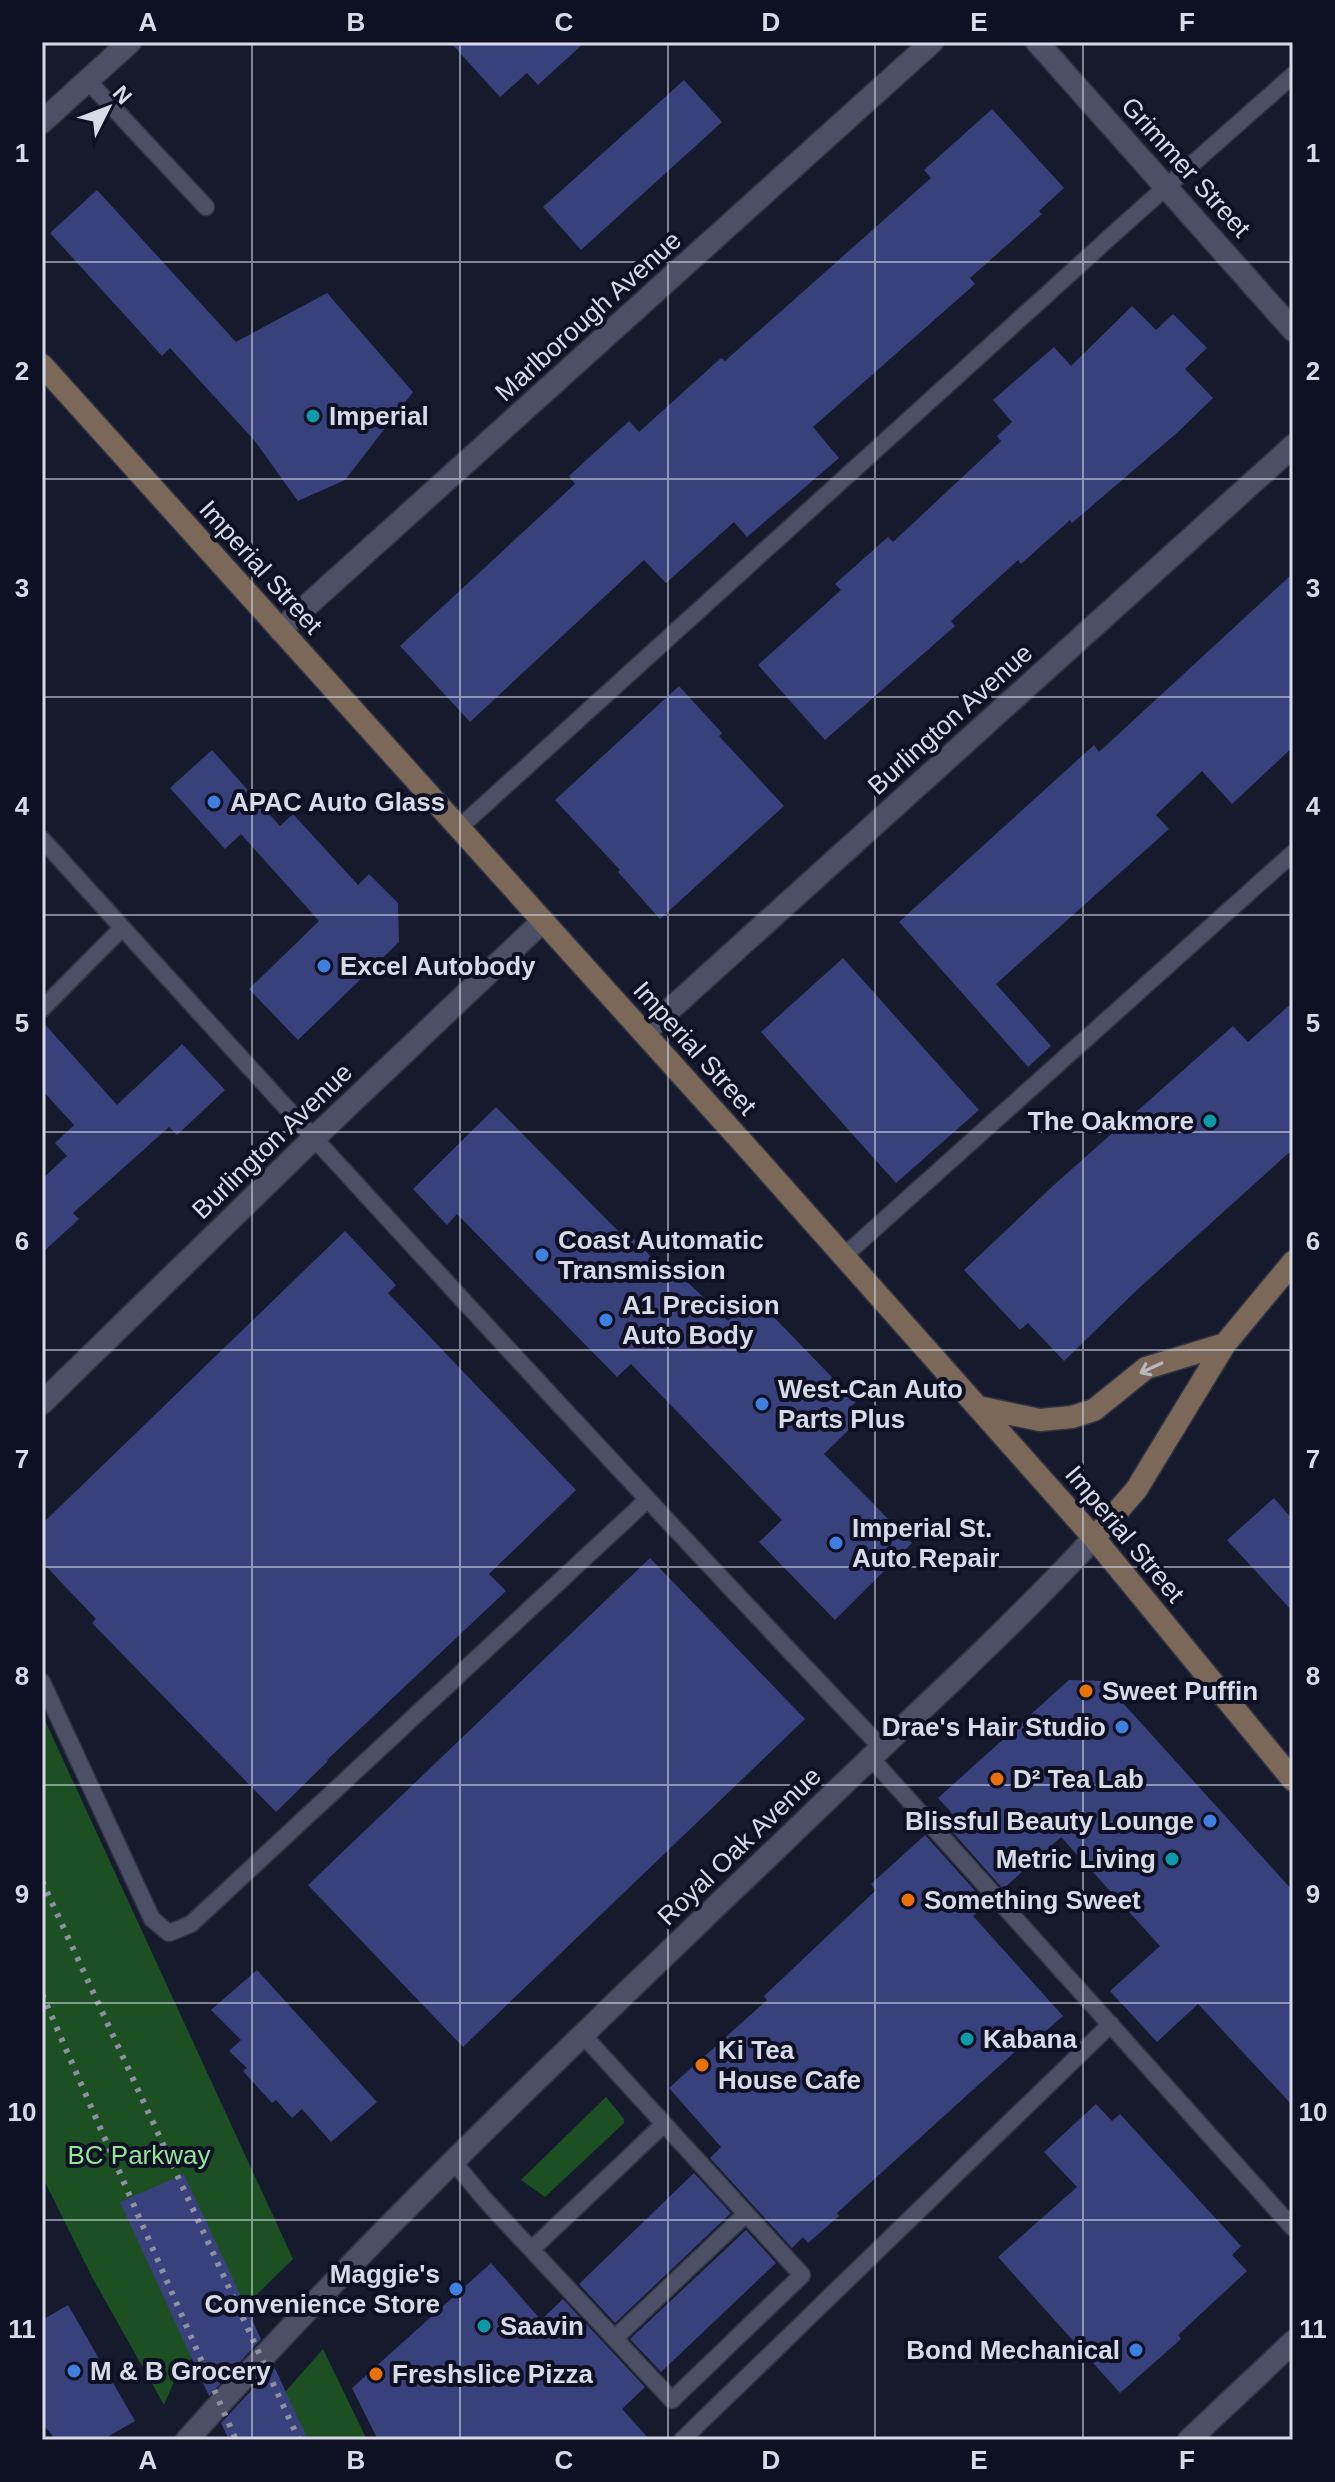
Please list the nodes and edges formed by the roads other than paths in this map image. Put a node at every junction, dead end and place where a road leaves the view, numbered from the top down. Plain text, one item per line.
1 (130, 42) edge
2 (932, 42) edge
3 (1037, 42) edge
4 (1293, 75) edge
5 (87, 80) junction
6 (42, 122) edge
7 (1167, 188) junction
8 (206, 207) dead end
9 (1293, 330) edge
10 (42, 365) edge
11 (1293, 446) edge
12 (280, 630) junction
13 (460, 827) junction
14 (42, 839) edge
15 (1293, 853) edge
16 (543, 921) junction
17 (122, 928) junction
18 (42, 1009) edge
19 (644, 1033) junction
20 (313, 1139) junction
21 (844, 1256) junction
22 (1293, 1262) edge
23 (1225, 1344) junction
24 (42, 1403) edge
25 (978, 1407) junction
26 (647, 1500) junction
27 (1094, 1538) junction
28 (42, 1682) edge
29 (876, 1753) junction
30 (1293, 1780) edge
31 (1111, 2024) junction
32 (583, 2035) junction
33 (664, 2124) junction
34 (452, 2160) junction
35 (746, 2214) junction
36 (1293, 2228) edge
37 (532, 2249) junction
38 (615, 2338) junction
39 (1293, 2342) edge
40 (187, 2440) edge
41 (682, 2440) edge
42 (1189, 2440) edge

1 - 5 street
2 - 12 street, Marlborough Avenue
3 - 7 street, Grimmer Street
4 - 7 lane
5 - 6 street
5 - 8 lane
7 - 9 street, Grimmer Street
7 - 13 lane
10 - 12 main road, Imperial Street
11 - 19 street, Burlington Avenue
12 - 13 main road, Imperial Street
13 - 16 main road, Imperial Street
14 - 17 lane
15 - 21 lane
16 - 19 main road, Imperial Street
16 - 20 street, Burlington Avenue
17 - 18 lane
17 - 20 lane
19 - 21 main road, Imperial Street
20 - 24 street, Burlington Avenue
20 - 26 lane
21 - 25 main road, Imperial Street
22 - 23 main road, Royal Oak Avenue
23 -> 25 main road
23 - 27 main road, Royal Oak Avenue
25 - 27 main road, Imperial Street
26 - 28 lane
26 - 29 lane
27 - 29 street, Royal Oak Avenue
27 - 30 main road, Imperial Street
29 - 31 lane
29 - 32 street, Royal Oak Avenue
31 - 36 lane
31 - 41 lane
32 - 33 lane
32 - 34 street, Royal Oak Avenue
33 - 35 lane
33 - 37 lane
34 - 37 lane
34 - 40 street, Royal Oak Avenue
35 - 38 lane
35 - 38 lane
37 - 38 lane
39 - 42 street

